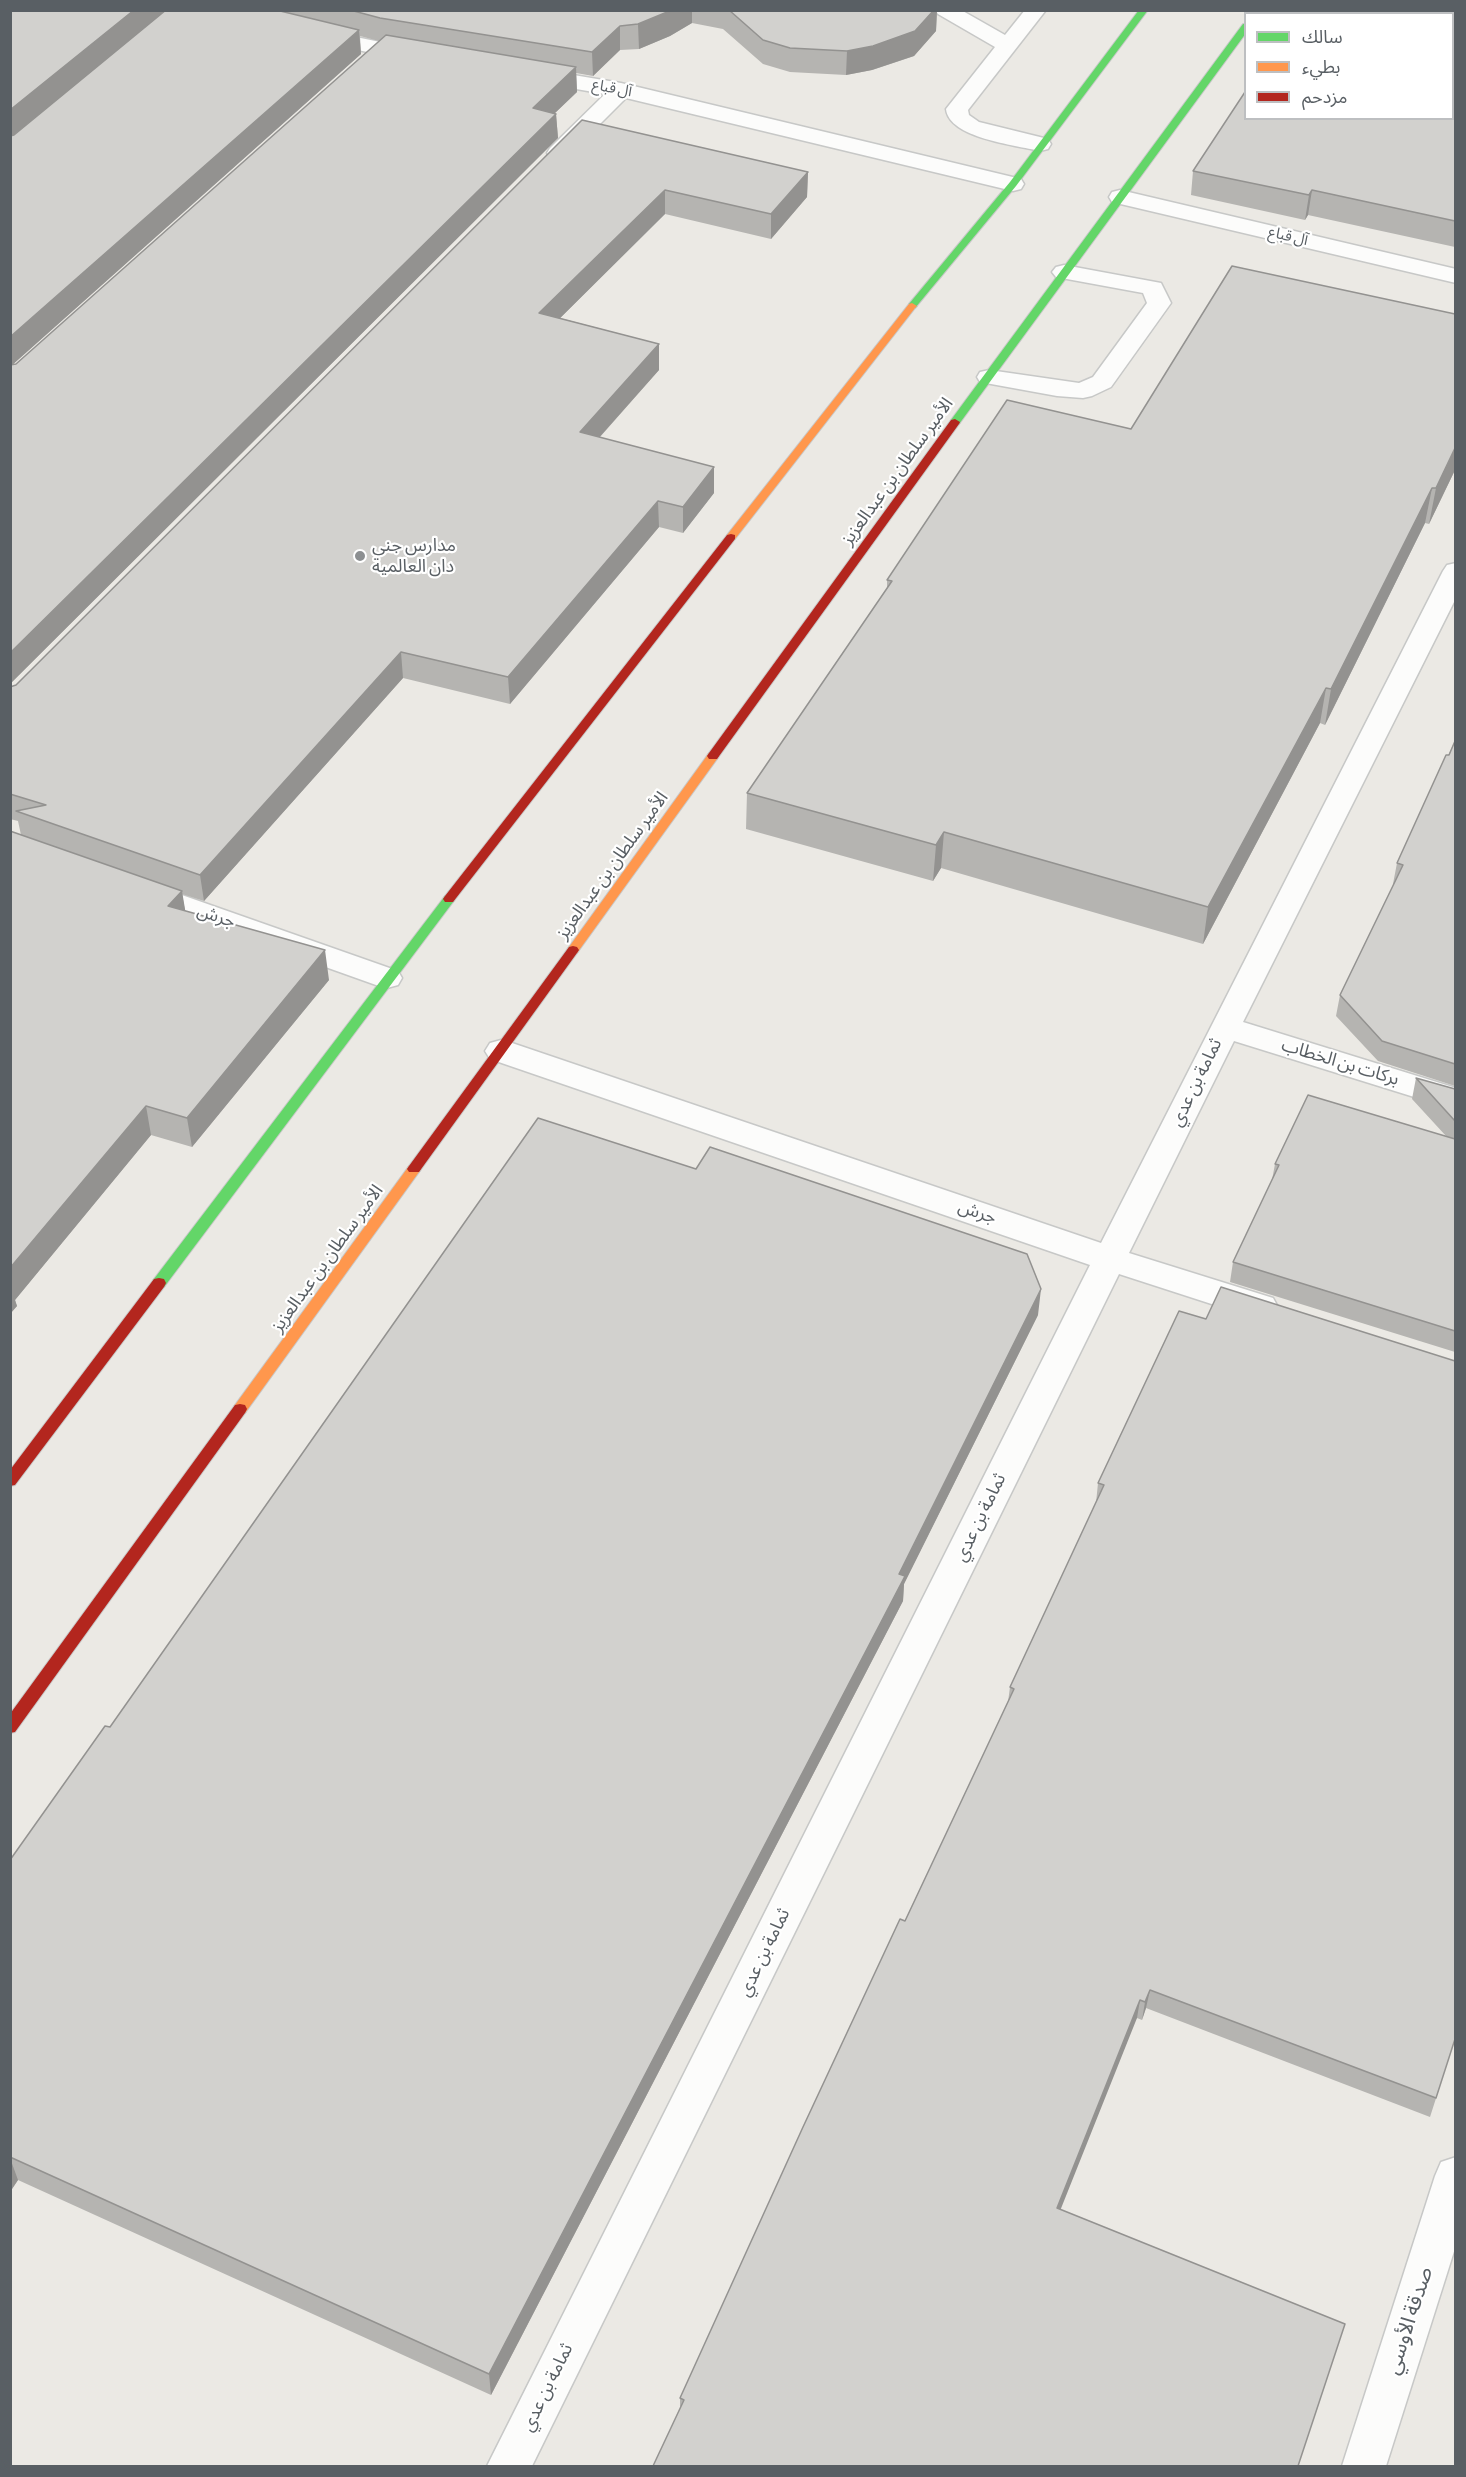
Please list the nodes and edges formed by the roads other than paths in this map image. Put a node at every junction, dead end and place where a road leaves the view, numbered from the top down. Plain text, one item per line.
1 (945, 10) edge
2 (1036, 10) edge
3 (1144, 10) edge
4 (1244, 27) edge
5 (301, 32) edge
6 (1008, 46) junction
7 (382, 50) junction
8 (439, 60) edge
9 (364, 66) edge
10 (507, 71) edge
11 (621, 90) junction
12 (1040, 144) junction
13 (545, 166) edge
14 (1013, 184) junction
15 (1120, 197) junction
16 (1064, 272) junction
17 (1455, 276) edge
18 (989, 377) junction
19 (1455, 571) edge
20 (121, 884) edge
21 (387, 978) junction
22 (1225, 1027) junction
23 (501, 1051) junction
24 (1455, 1099) edge
25 (1110, 1259) junction
26 (1288, 1315) edge
27 (10, 1481) edge
28 (10, 1727) edge
29 (1455, 2176) edge
30 (509, 2466) edge
31 (1364, 2466) edge

1 - 6 street
2 - 6 street
3 - 12 street
4 - 15 street, الأمير سلطان بن عبدالعزيز
5 - 7 street
6 - 12 street
7 - 8 street
7 - 9 street
10 - 11 street, آل قباع
11 - 13 street
11 - 14 street, آل قباع
12 - 14 street
14 - 21 street
15 - 16 street, الأمير سلطان بن عبدالعزيز
15 - 17 street, آل قباع
16 - 18 street, الأمير سلطان بن عبدالعزيز
16 - 18 street
18 - 23 street, الأمير سلطان بن عبدالعزيز
19 - 22 street, ثمامة بن عدي
20 - 21 street, جرش
21 - 27 street
22 - 24 street, بركات بن الخطاب
22 - 25 street, ثمامة بن عدي
23 - 25 street, جرش
23 - 28 street, الأمير سلطان بن عبدالعزيز
25 - 26 street, جرش
25 - 30 street, ثمامة بن عدي
29 - 31 street, صدقة الأوسي

